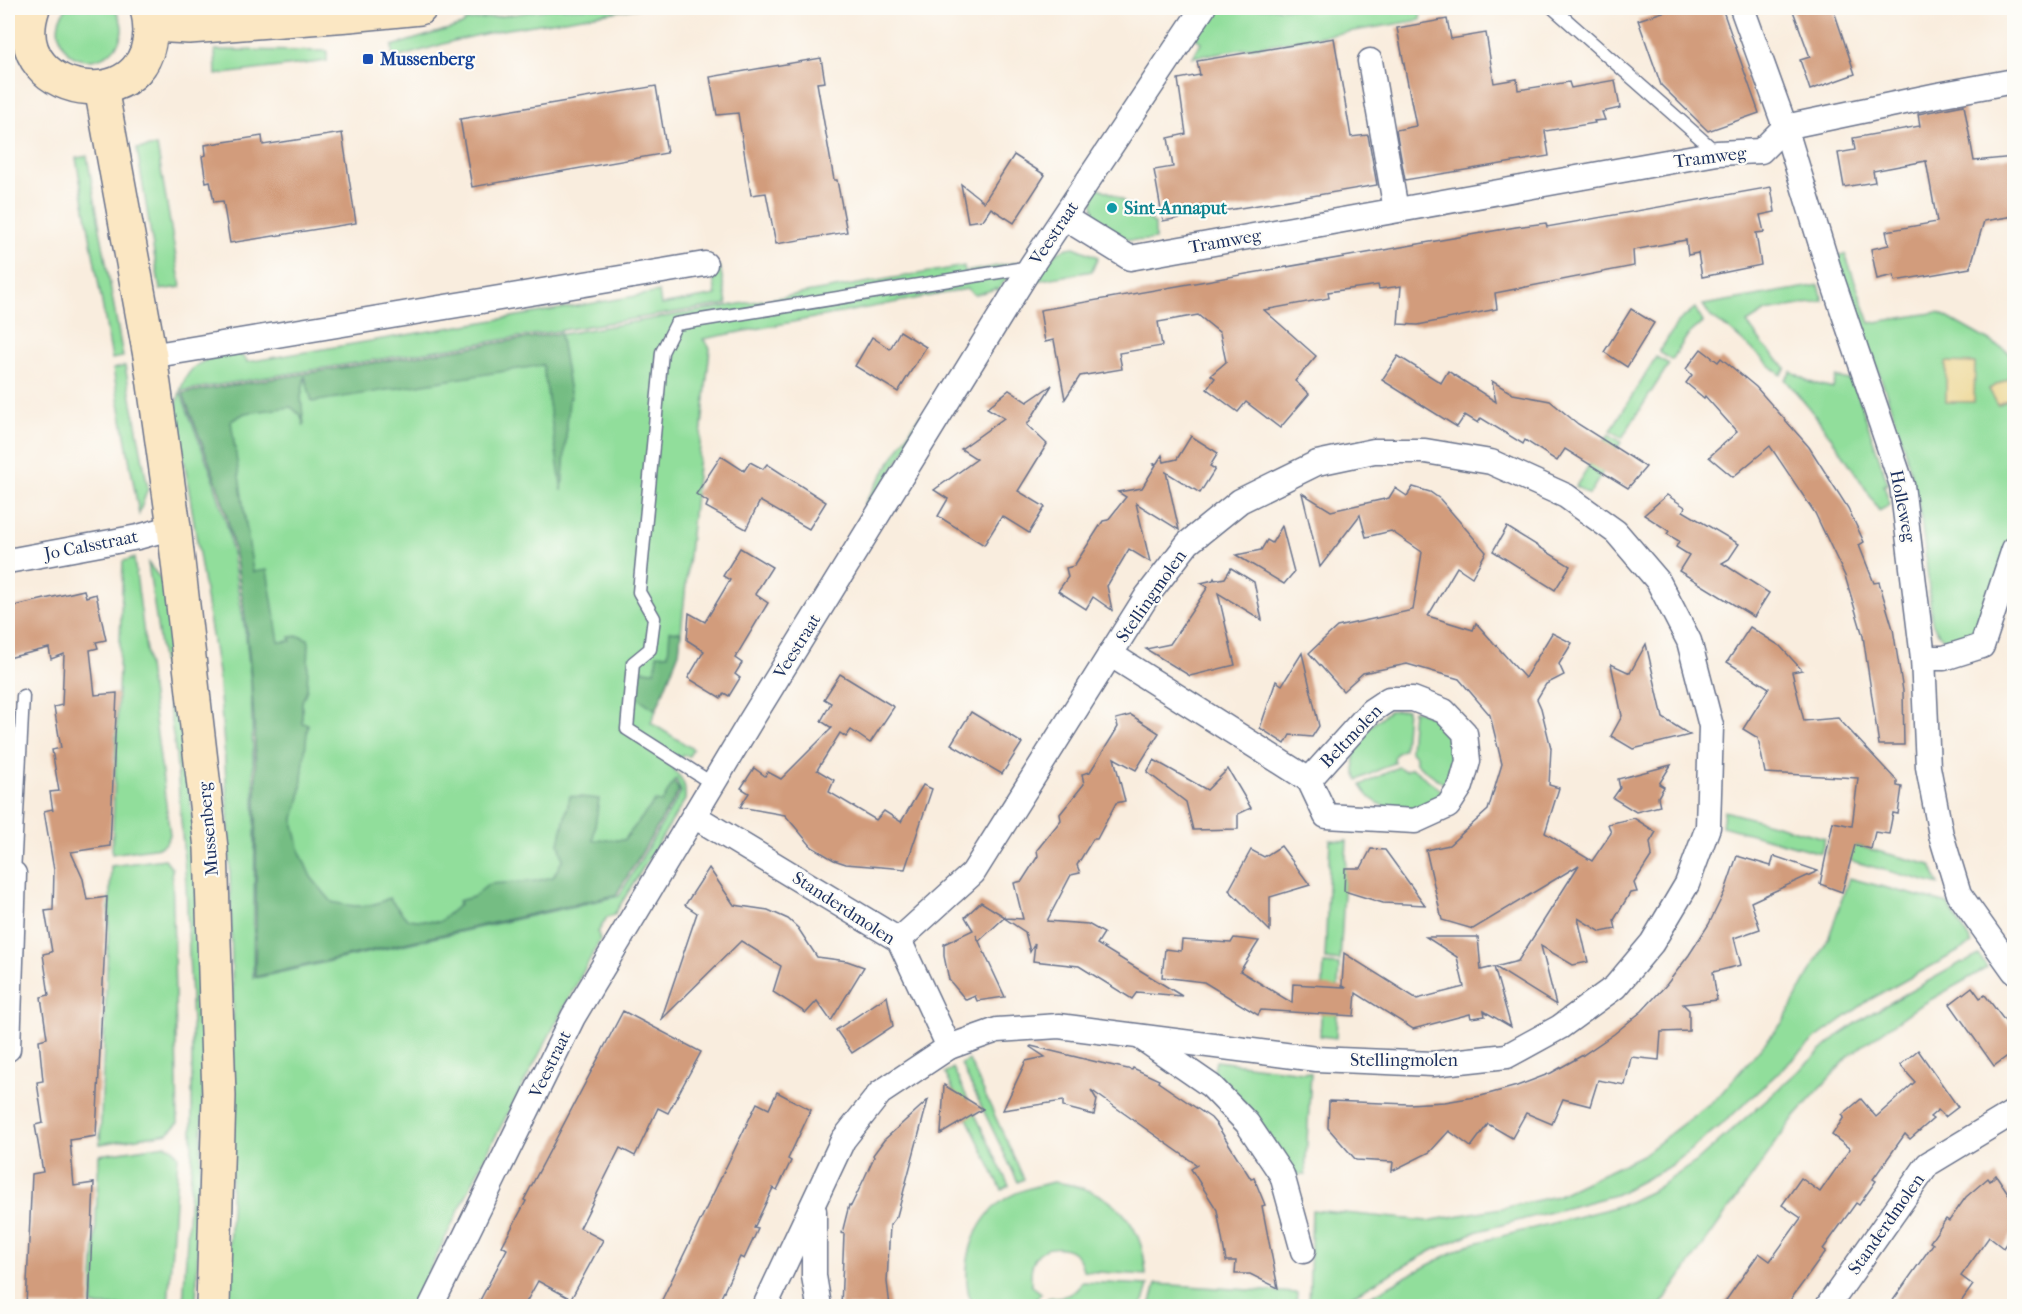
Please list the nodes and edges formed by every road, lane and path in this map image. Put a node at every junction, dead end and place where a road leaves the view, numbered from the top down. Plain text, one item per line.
1 (33, 8) edge
2 (420, 8) edge
3 (1203, 8) edge
4 (1553, 8) edge
5 (1742, 8) edge
6 (149, 16) edge
7 (20, 48) edge
8 (1370, 61) dead end
9 (2014, 81) edge
10 (101, 88) junction
11 (1785, 127) junction
12 (1717, 153) junction
13 (1396, 210) junction
14 (1065, 218) junction
15 (705, 264) dead end
16 (1031, 266) junction
17 (150, 356) junction
18 (174, 527) junction
19 (2014, 549) edge
20 (8, 561) edge
21 (1110, 654) junction
22 (1923, 658) junction
23 (23, 696) dead end
24 (1309, 780) junction
25 (713, 784) junction
26 (694, 816) junction
27 (11, 875) edge
28 (899, 940) junction
29 (2014, 971) edge
30 (1138, 1036) junction
31 (949, 1047) junction
32 (8, 1049) edge
33 (2014, 1113) edge
34 (814, 1202) junction
35 (1303, 1251) dead end
36 (213, 1306) edge
37 (431, 1306) edge
38 (765, 1306) edge
39 (819, 1306) edge
40 (1828, 1306) edge

1 - 7 street
2 - 6 street
3 - 14 street, Veestraat
4 - 12 lane
5 - 11 street, Holleweg
6 - 10 street
7 - 10 street
8 - 13 street
9 - 11 street
10 - 17 street, Mussenberg
11 - 12 street, Tramweg
11 - 22 street, Holleweg
12 - 13 street, Tramweg
13 - 14 street, Tramweg
14 - 16 street, Veestraat
15 - 17 street
16 - 25 street, Veestraat
16 - 25 lane
17 - 18 street, Mussenberg
18 - 20 street, Jo Calsstraat
18 - 36 street, Mussenberg
19 - 22 street
21 - 24 street, Beltmolen
21 - 28 street, Stellingmolen
21 - 30 street, Stellingmolen
22 - 29 street, Holleweg
23 - 27 lane
24 - 24 street, Beltmolen
25 - 26 street, Veestraat
26 - 28 street, Standerdmolen
26 - 37 street, Veestraat
27 - 32 street
28 - 31 street, Standerdmolen
30 - 31 street, Stellingmolen
30 - 35 street, Stellingmolen
31 - 34 street
33 - 40 street, Standerdmolen
34 - 38 street
34 - 39 street

